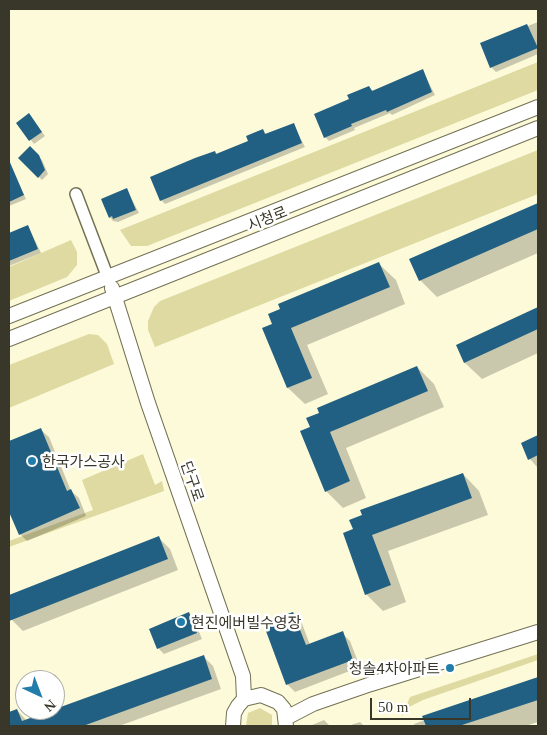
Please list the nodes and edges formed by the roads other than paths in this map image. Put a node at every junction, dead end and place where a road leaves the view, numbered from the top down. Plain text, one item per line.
1 (538, 107) edge
2 (538, 128) edge
3 (76, 194) dead end
4 (108, 278) junction
5 (114, 296) junction
6 (9, 316) edge
7 (9, 338) edge
8 (538, 632) edge
9 (243, 676) junction
10 (261, 695) junction
11 (244, 700) junction
12 (278, 702) junction
13 (313, 704) junction
14 (286, 722) edge
15 (231, 725) edge

1 - 4 street, 시청로
2 - 5 street, 시청로
3 - 4 street
4 - 5 street, 단구로
4 - 6 street, 시청로
5 - 7 street, 시청로
5 - 9 street, 단구로
8 - 13 street
9 - 10 street
9 - 11 street
10 - 11 street
10 - 12 street
11 - 15 street
12 - 13 street
12 - 14 street
13 - 14 street

